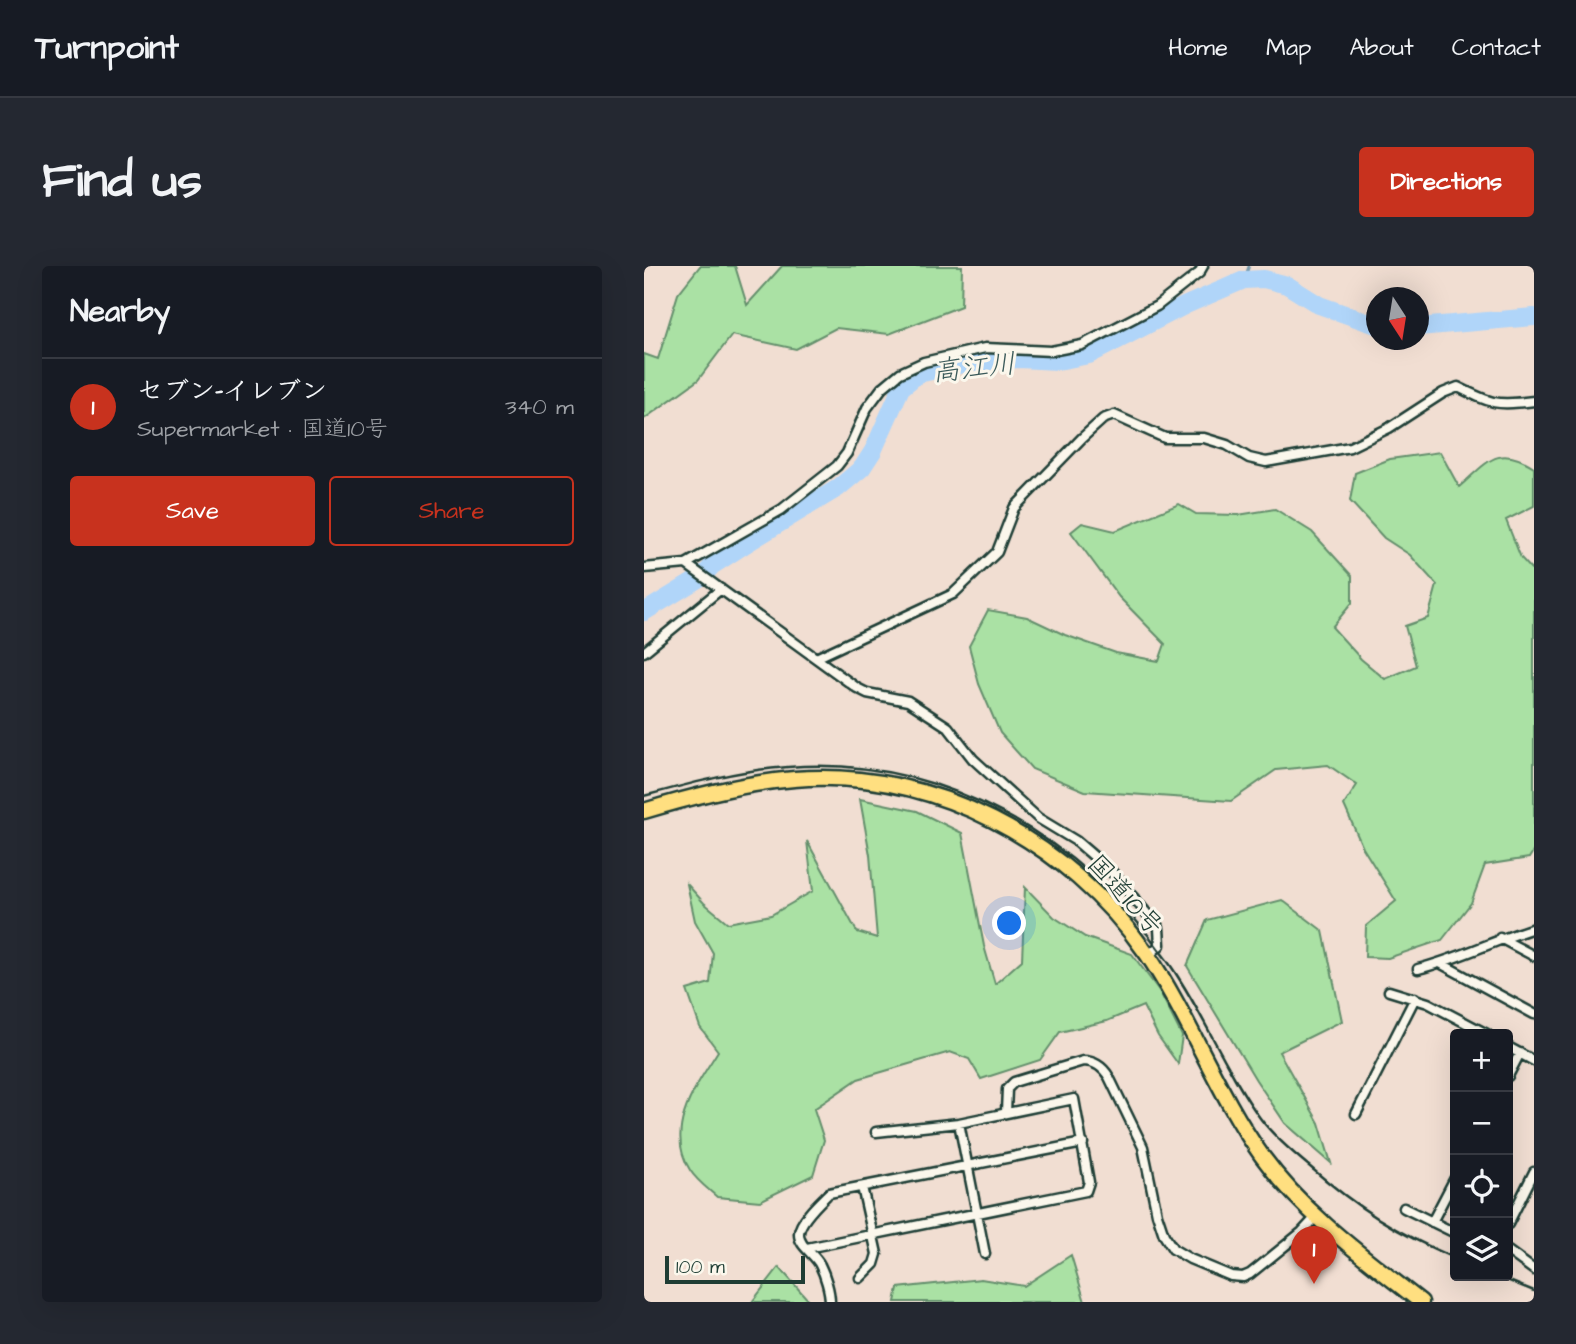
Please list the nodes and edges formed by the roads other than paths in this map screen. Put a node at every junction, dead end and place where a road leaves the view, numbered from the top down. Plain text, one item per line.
1 (1203, 266) edge
2 (1534, 401) edge
3 (686, 564) junction
4 (644, 568) edge
5 (721, 589) junction
6 (644, 652) edge
7 (816, 658) junction
8 (644, 811) edge
9 (1534, 928) edge
10 (1500, 938) junction
11 (1148, 956) junction
12 (1534, 956) edge
13 (1440, 963) junction
14 (1418, 969) dead end
15 (1389, 991) dead end
16 (1415, 998) junction
17 (1534, 1014) edge
18 (1478, 1029) edge
19 (1513, 1049) edge
20 (1520, 1053) junction
21 (1534, 1061) edge
22 (1513, 1066) edge
23 (1006, 1112) junction
24 (1356, 1114) dead end
25 (959, 1123) junction
26 (876, 1132) dead end
27 (1083, 1143) junction
28 (967, 1166) junction
29 (1534, 1172) edge
30 (862, 1187) junction
31 (1450, 1188) edge
32 (1404, 1208) dead end
33 (977, 1213) junction
34 (1316, 1217) junction
35 (1511, 1218) edge
36 (1432, 1222) junction
37 (1450, 1231) edge
38 (872, 1234) junction
39 (807, 1248) junction
40 (985, 1254) dead end
41 (1513, 1255) edge
42 (1534, 1270) edge
43 (860, 1278) dead end
44 (830, 1302) edge
45 (1421, 1302) edge

1 - 3 street
2 - 7 street
3 - 4 street
3 - 5 street
5 - 6 street
5 - 7 street
7 - 11 street
8 - 11 highway, 国道10号
9 - 10 street
10 - 12 street
10 - 13 street
11 - 34 highway, 国道10号
13 - 14 street
13 - 17 street
15 - 16 street
16 - 18 street
16 - 24 street
19 - 20 street
20 - 21 street
20 - 22 street
23 - 25 street
23 - 27 street
23 - 34 street
25 - 26 street
25 - 28 street
27 - 28 street
27 - 33 street
28 - 30 street
28 - 33 street
29 - 35 street
30 - 38 street
30 - 39 street
31 - 36 street
32 - 36 street
33 - 38 street
33 - 40 street
34 - 45 highway, 国道10号
36 - 37 street
38 - 39 street
38 - 43 street
39 - 44 street
41 - 42 street

